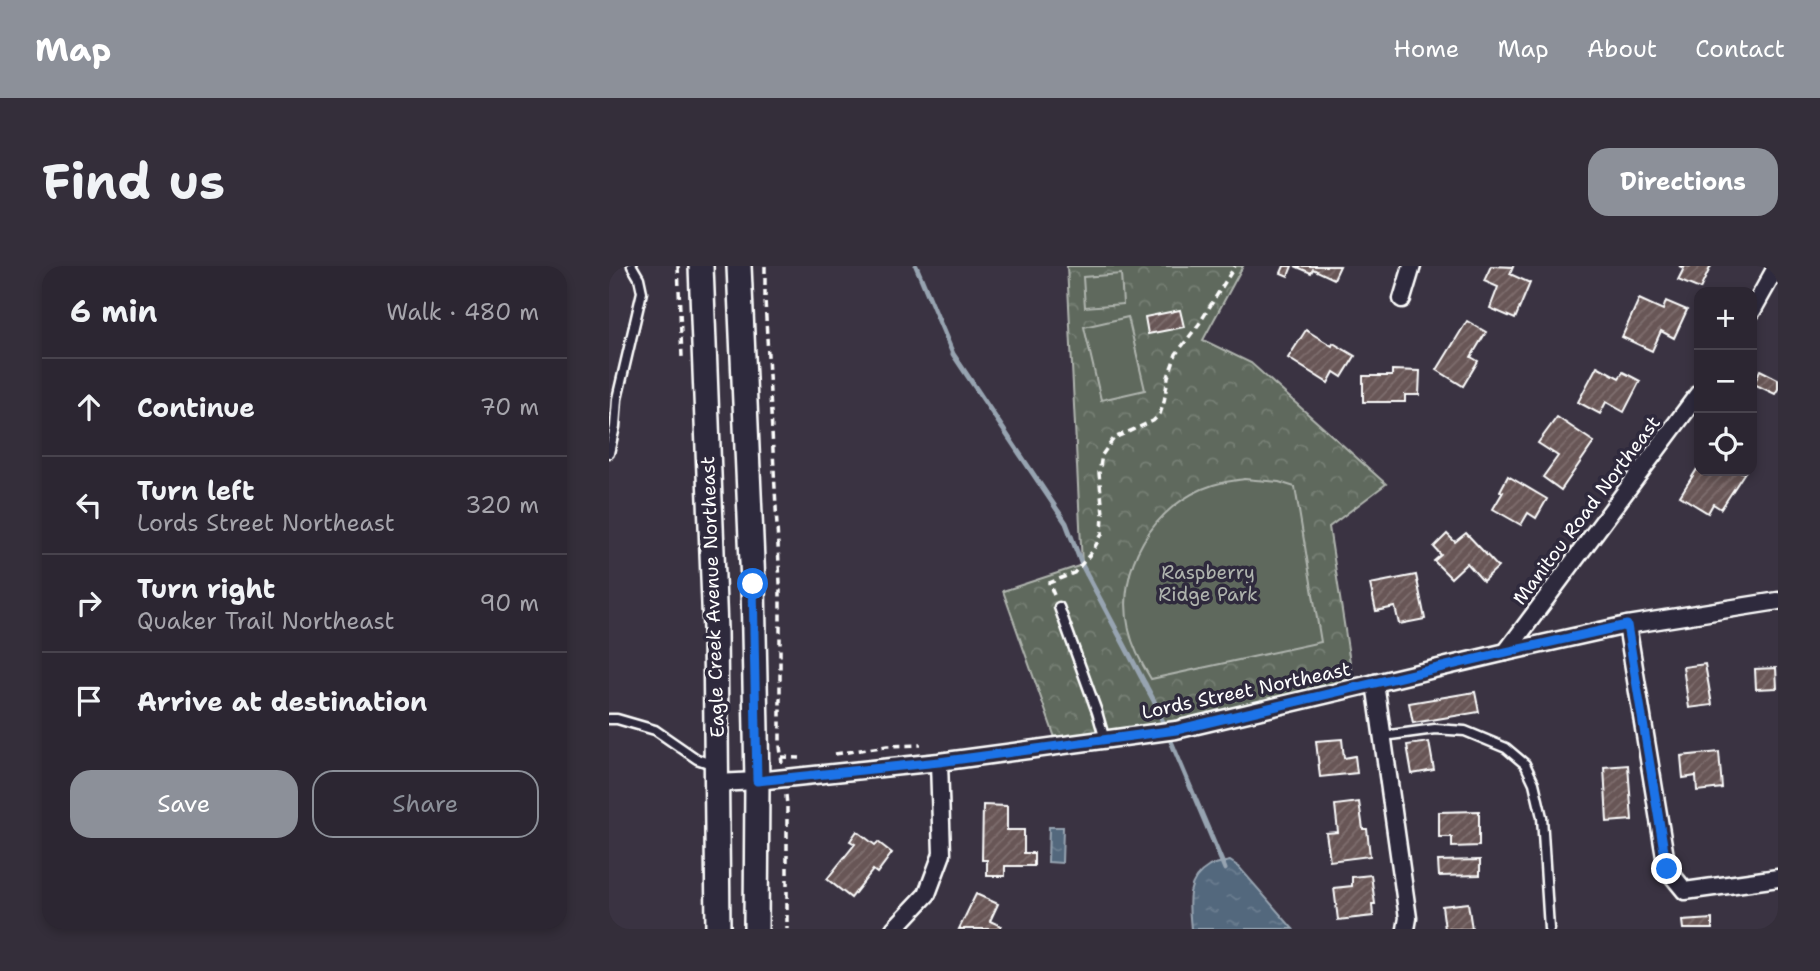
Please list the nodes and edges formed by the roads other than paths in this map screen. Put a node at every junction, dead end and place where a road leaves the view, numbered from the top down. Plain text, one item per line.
1 (632, 266) edge
2 (701, 266) edge
3 (739, 266) edge
4 (1412, 266) edge
5 (1777, 266) edge
6 (1402, 299) dead end
7 (1757, 302) edge
8 (1694, 400) edge
9 (609, 453) edge
10 (1778, 601) edge
11 (1059, 607) road end
12 (1627, 625) junction
13 (1506, 652) junction
14 (1375, 683) junction
15 (609, 719) edge
16 (1383, 736) junction
17 (1105, 740) junction
18 (939, 762) junction
19 (717, 775) junction
20 (757, 781) junction
21 (1778, 878) edge
22 (718, 929) edge
23 (756, 929) edge
24 (894, 929) edge
25 (1406, 929) edge
26 (1549, 929) edge

1 - 9 lane
2 - 19 main road, Eagle Creek Avenue Northeast
3 - 20 main road, Eagle Creek Avenue Northeast
4 - 6 street
5 - 7 street
8 - 13 street, Manitou Road Northeast
10 - 12 street, Lords Street Northeast
11 - 17 lane
12 - 13 street, Lords Street Northeast
12 - 21 street
13 - 14 street, Lords Street Northeast
14 - 16 street
14 - 17 street, Lords Street Northeast
15 - 19 lane
16 - 25 street
16 - 26 lane
17 - 18 street, Lords Street Northeast
18 - 20 street, Lords Street Northeast
18 - 24 street
19 - 20 street, Lords Street Northeast
19 - 22 main road, Eagle Creek Avenue Northeast
20 - 23 main road, Eagle Creek Avenue Northeast

